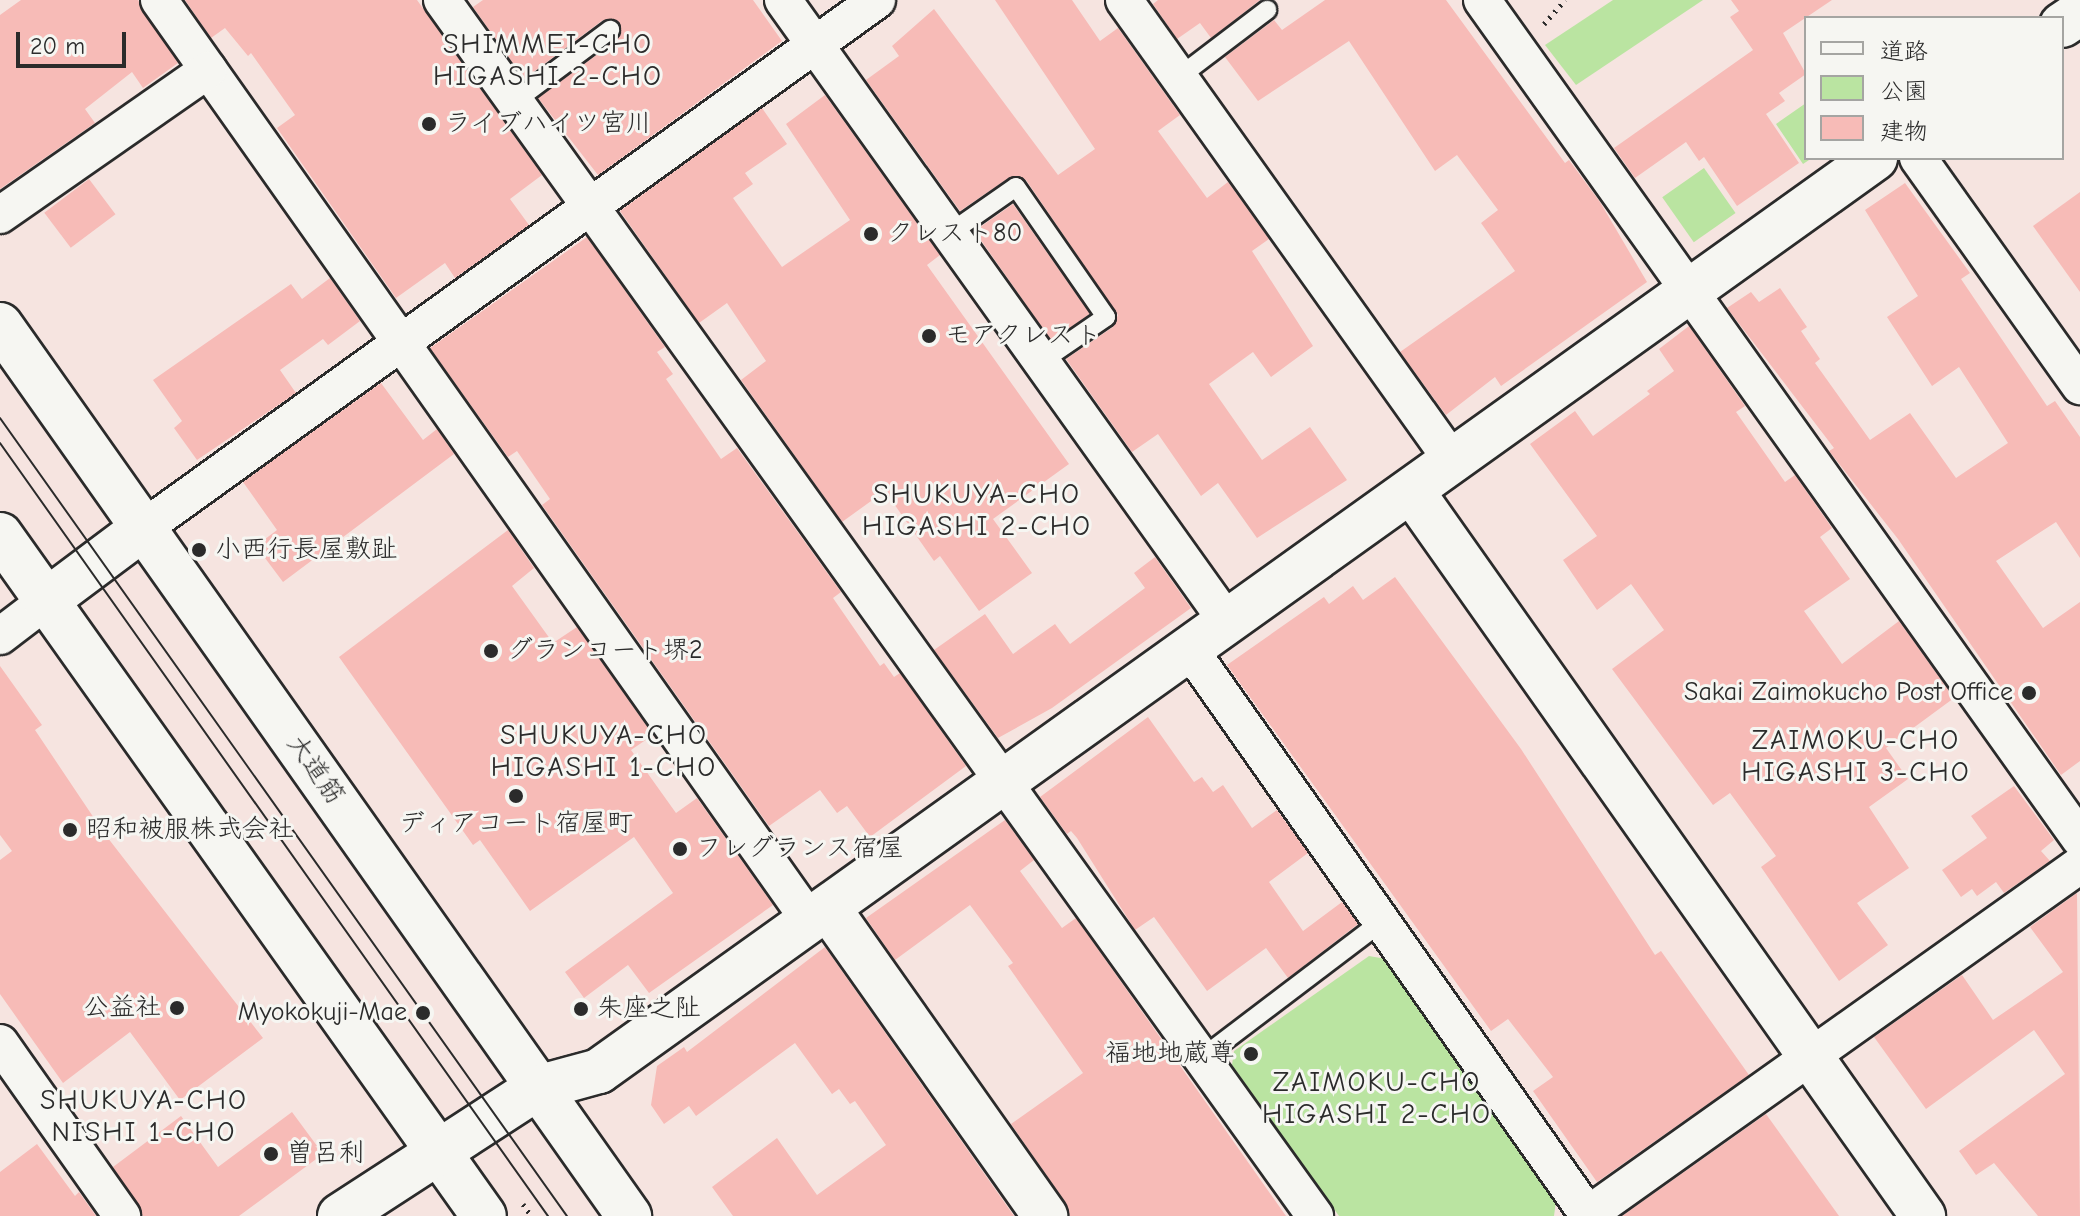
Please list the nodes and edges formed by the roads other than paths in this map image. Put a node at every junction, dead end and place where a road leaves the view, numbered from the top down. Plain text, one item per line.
1 (159, 0) edge
2 (442, 0) edge
3 (783, 0) edge
4 (877, 0) edge
5 (1124, 0) edge
6 (1482, 0) edge
7 (1267, 10) dead end
8 (610, 30) dead end
9 (816, 45) junction
10 (208, 70) junction
11 (1179, 77) junction
12 (515, 101) junction
13 (1872, 160) edge
14 (1919, 160) edge
15 (589, 204) junction
16 (0, 215) edge
17 (950, 233) junction
18 (1688, 292) junction
19 (0, 325) edge
20 (400, 339) junction
21 (1042, 361) junction
22 (2080, 386) edge
23 (1454, 463) junction
24 (1413, 493) junction
25 (145, 527) junction
26 (0, 535) edge
27 (46, 601) junction
28 (1226, 620) junction
29 (0, 636) edge
30 (1188, 647) junction
31 (1002, 779) junction
32 (2080, 839) edge
33 (2080, 865) edge
34 (819, 915) junction
35 (1381, 922) junction
36 (0, 1043) edge
37 (1202, 1058) junction
38 (1811, 1058) junction
39 (537, 1088) junction
40 (437, 1152) junction
41 (122, 1216) edge
42 (340, 1216) edge
43 (484, 1216) edge
44 (629, 1216) edge
45 (1045, 1216) edge
46 (1315, 1216) edge
47 (1588, 1216) edge
48 (1923, 1216) edge

1 - 10 street
2 - 12 street
3 - 9 street
4 - 9 street
5 - 11 street
6 - 18 street
7 - 11 lane
8 - 12 lane
9 - 15 street
9 - 17 street
10 - 16 street
10 - 20 street
11 - 23 street
12 - 15 street
13 - 18 street
14 - 22 street
15 - 20 street
15 - 31 street
17 - 21 street
17 - 21 lane
18 - 23 street
18 - 32 street
19 - 25 street, 大道筋
20 - 25 street
20 - 34 street
21 - 28 street
23 - 24 street
24 - 28 street
24 - 38 street
25 - 27 street
25 - 39 street, 大道筋
26 - 27 street
27 - 29 street
27 - 40 street
28 - 30 street
30 - 31 street
30 - 35 street
31 - 34 street
31 - 37 street
33 - 38 street
34 - 39 street
34 - 45 street
35 - 37 lane
35 - 47 street
36 - 41 street
37 - 46 street
38 - 47 street
38 - 48 street
39 - 40 street
39 - 44 street, 大道筋
40 - 42 street
40 - 43 street

